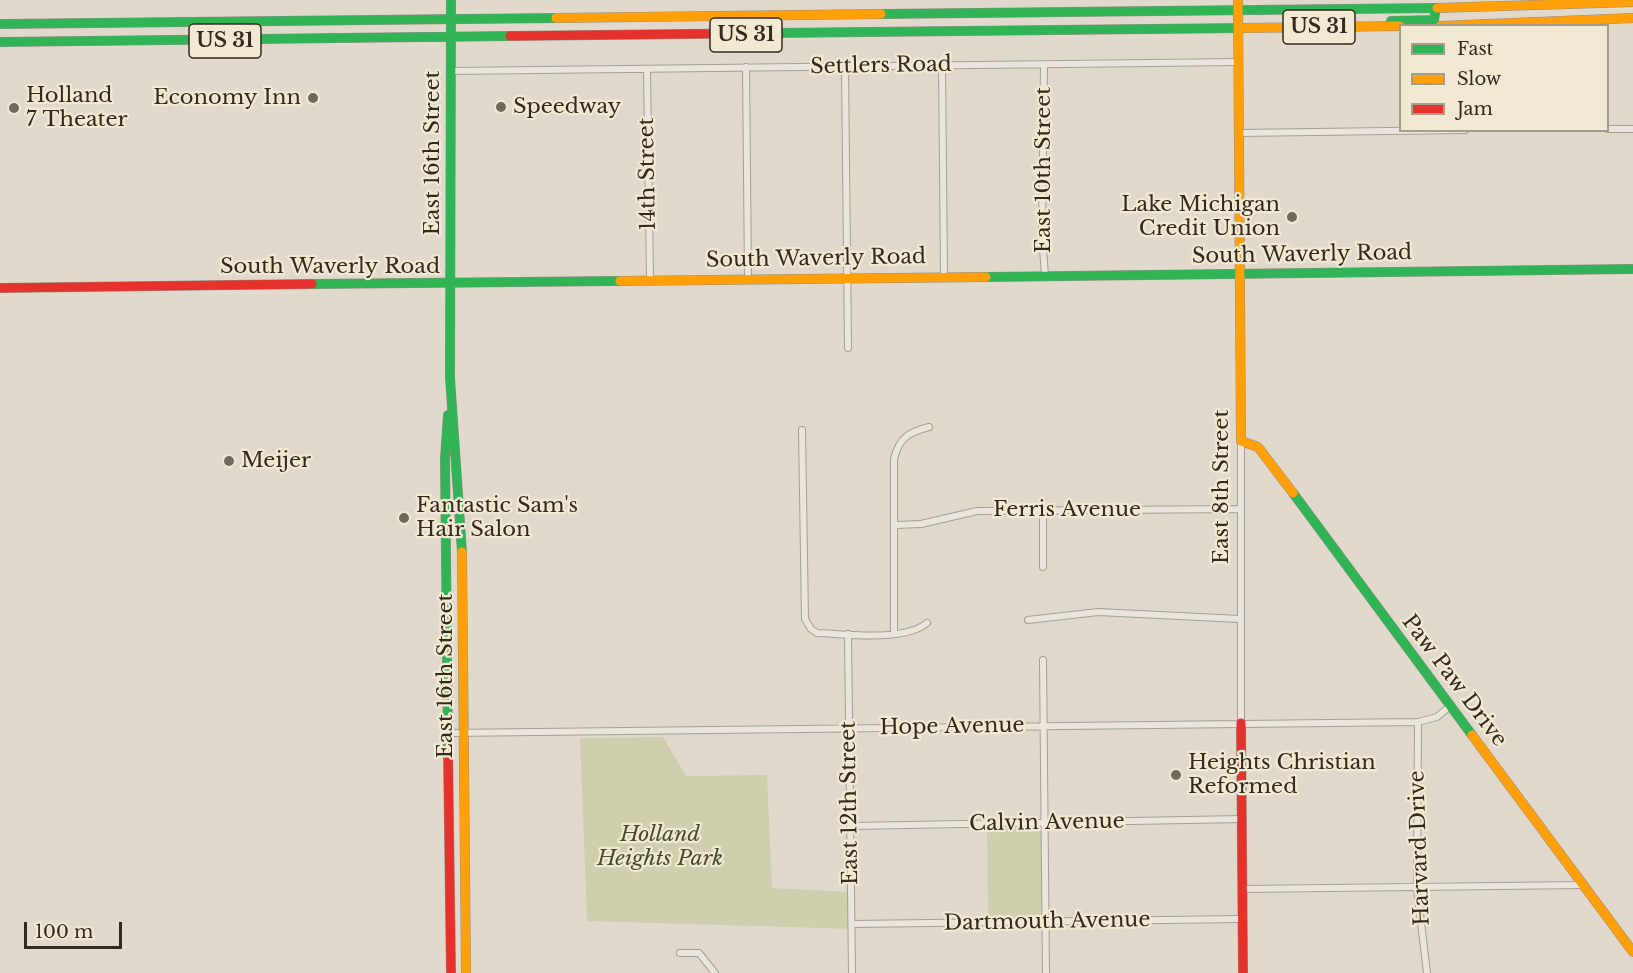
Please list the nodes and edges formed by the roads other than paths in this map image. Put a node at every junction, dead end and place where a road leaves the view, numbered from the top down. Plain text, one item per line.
1 (451, 0) edge
2 (1599, 0) edge
3 (1633, 2) edge
4 (1238, 5) edge
5 (1568, 6) junction
6 (1436, 8) junction
7 (1051, 12) junction
8 (644, 17) junction
9 (1633, 18) edge
10 (451, 19) junction
11 (1607, 20) junction
12 (254, 21) junction
13 (1633, 23) edge
14 (0, 24) edge
15 (1496, 24) edge
16 (1399, 26) edge
17 (1238, 27) junction
18 (1342, 27) junction
19 (1041, 31) junction
20 (644, 36) junction
21 (451, 38) junction
22 (243, 40) junction
23 (0, 42) edge
24 (1238, 62) junction
25 (942, 65) junction
26 (1044, 65) junction
27 (746, 67) junction
28 (845, 68) junction
29 (647, 69) junction
30 (452, 71) junction
31 (1609, 129) edge
32 (1633, 129) edge
33 (1399, 131) edge
34 (1239, 133) junction
35 (1633, 269) edge
36 (1045, 275) junction
37 (1239, 275) junction
38 (944, 276) junction
39 (846, 277) junction
40 (748, 278) junction
41 (650, 279) junction
42 (450, 284) junction
43 (0, 288) edge
44 (848, 348) dead end
45 (450, 378) junction
46 (929, 427) dead end
47 (802, 430) dead end
48 (1241, 441) junction
49 (1240, 509) junction
50 (1043, 511) junction
51 (896, 525) junction
52 (1043, 567) dead end
53 (1240, 619) junction
54 (1028, 620) dead end
55 (927, 623) dead end
56 (848, 634) junction
57 (894, 634) junction
58 (1043, 660) dead end
59 (1450, 706) junction
60 (1241, 723) junction
61 (1418, 723) junction
62 (1044, 725) junction
63 (849, 729) junction
64 (449, 733) junction
65 (464, 733) junction
66 (1243, 819) junction
67 (1045, 823) junction
68 (850, 826) junction
69 (1584, 885) junction
70 (1417, 888) junction
71 (1243, 889) junction
72 (1242, 919) junction
73 (1045, 922) junction
74 (852, 924) junction
75 (1633, 952) edge
76 (680, 954) dead end
77 (451, 973) edge
78 (466, 973) edge
79 (715, 973) edge
80 (852, 973) edge
81 (1046, 973) edge
82 (1243, 973) edge
83 (1426, 973) edge

1 - 10 main road, East 16th Street
2 - 5 main road
3 - 5 main road, US 31
4 - 6 main road, US 31
4 - 7 main road, US 31
4 - 17 main road, East 8th Street
5 - 6 main road, US 31
6 - 18 main road
7 - 8 main road, US 31
7 - 19 main road
8 - 10 main road, US 31
8 - 20 main road
9 - 11 main road
10 - 12 main road, US 31
10 - 21 main road, East 16th Street
11 - 13 main road
11 - 15 main road
12 - 14 main road, US 31
12 - 22 main road
16 - 18 main road, US 31
17 - 18 main road, US 31
17 - 19 main road, US 31
17 - 24 main road, East 8th Street
19 - 20 main road, US 31
20 - 21 main road, US 31
21 - 22 main road, US 31 / US 31
21 - 30 main road, East 16th Street
22 - 23 main road, US 31 / US 31
24 - 26 street, Settlers Road
24 - 34 main road, East 8th Street
25 - 26 street, Settlers Road
25 - 28 street, Settlers Road
25 - 38 street
26 - 36 street, East 10th Street
27 - 28 street, Settlers Road
27 - 29 street, Settlers Road
27 - 40 street
28 - 39 street
29 - 30 street, Settlers Road
29 - 41 street, 14th Street
30 - 42 main road, East 16th Street
31 - 32 street
33 - 34 street
34 - 37 main road, East 8th Street
35 - 37 main road, South Waverly Road
36 - 37 main road, South Waverly Road
36 - 38 main road, South Waverly Road
37 - 48 main road, East 8th Street
38 - 39 main road, South Waverly Road
39 - 40 main road, South Waverly Road
39 - 44 street
40 - 41 main road, South Waverly Road
41 - 42 main road, South Waverly Road
42 - 43 main road, South Waverly Road
42 - 45 main road, East 16th Street
45 - 64 main road, East 16th Street
45 - 65 main road, East 16th Street
46 - 51 street
47 - 56 street
48 - 49 street, East 8th Street
48 - 59 main road, Paw Paw Drive
49 - 50 street, Ferris Avenue
49 - 53 street, East 8th Street
50 - 51 street, Ferris Avenue
50 - 52 street
51 - 57 street
53 - 54 street
53 - 60 street, East 8th Street
55 - 57 street
56 - 57 street
56 - 63 street, East 12th Street
58 - 62 street
59 - 61 street, Hope Avenue
59 - 69 main road, Paw Paw Drive
60 - 61 street, Hope Avenue
60 - 62 street, Hope Avenue
60 - 66 main road, East 8th Street
61 - 70 street, Harvard Drive
62 - 63 street, Hope Avenue
62 - 67 street
63 - 65 street, Hope Avenue
63 - 68 street, East 12th Street
64 - 65 street, Hope Avenue
64 - 77 main road, East 16th Street
65 - 78 main road, East 16th Street
66 - 67 street, Calvin Avenue
66 - 71 main road, East 8th Street
67 - 68 street, Calvin Avenue
67 - 73 street
68 - 74 street, East 12th Street
69 - 70 street
69 - 75 main road, Paw Paw Drive
70 - 71 street
70 - 83 street, Harvard Drive
71 - 72 main road, East 8th Street
72 - 73 street, Dartmouth Avenue
72 - 82 main road, East 8th Street
73 - 74 street, Dartmouth Avenue
73 - 81 street
74 - 80 street, East 12th Street
76 - 79 street

